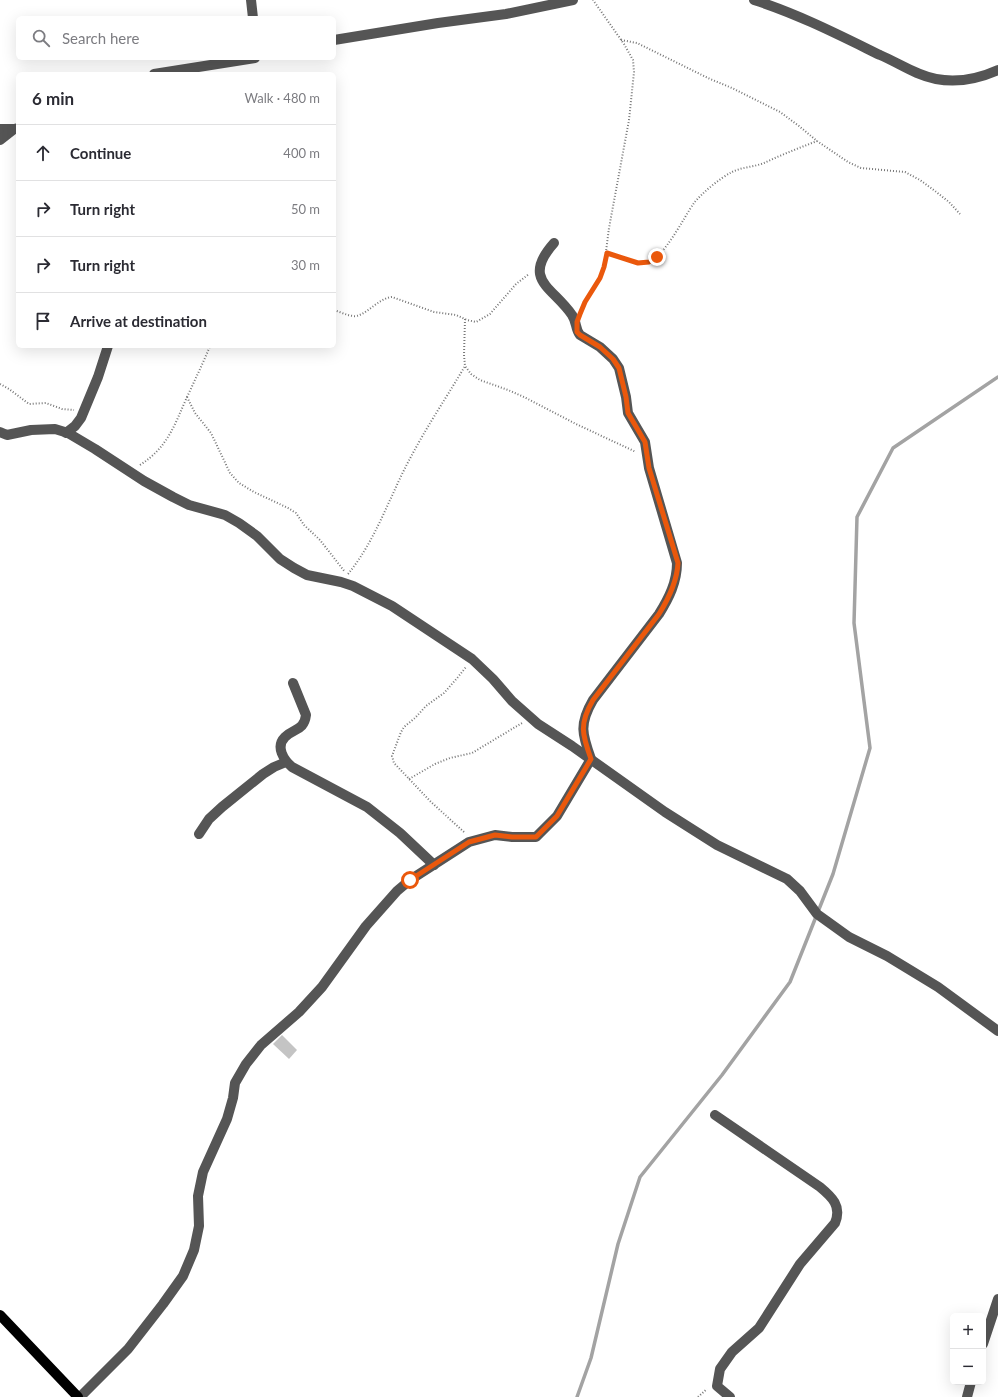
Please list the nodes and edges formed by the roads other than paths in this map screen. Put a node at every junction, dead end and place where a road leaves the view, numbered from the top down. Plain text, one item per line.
1 (251, 0) edge
2 (573, 0) edge
3 (754, 0) edge
4 (253, 16) edge
5 (336, 40) edge
6 (239, 60) edge
7 (998, 70) edge
8 (166, 72) edge
9 (16, 128) edge
10 (0, 129) edge
11 (0, 140) edge
12 (554, 244) dead end
13 (107, 348) edge
14 (0, 432) edge
15 (66, 433) junction
16 (293, 683) dead end
17 (591, 759) junction
18 (286, 762) junction
19 (199, 834) dead end
20 (434, 865) junction
21 (998, 1031) edge
22 (715, 1115) dead end
23 (998, 1299) edge
24 (0, 1315) edge
25 (986, 1335) edge
26 (970, 1385) edge
27 (79, 1397) edge
28 (730, 1397) edge
29 (967, 1397) edge

1 - 4 street
2 - 5 street
3 - 7 street
6 - 8 street
9 - 10 street
9 - 11 street
12 - 17 street
13 - 15 street
14 - 15 street
15 - 17 street
16 - 18 street
17 - 20 street
17 - 21 street
18 - 19 street
18 - 20 street
20 - 27 street
22 - 28 street
23 - 25 street
24 - 27 main road
26 - 29 street

